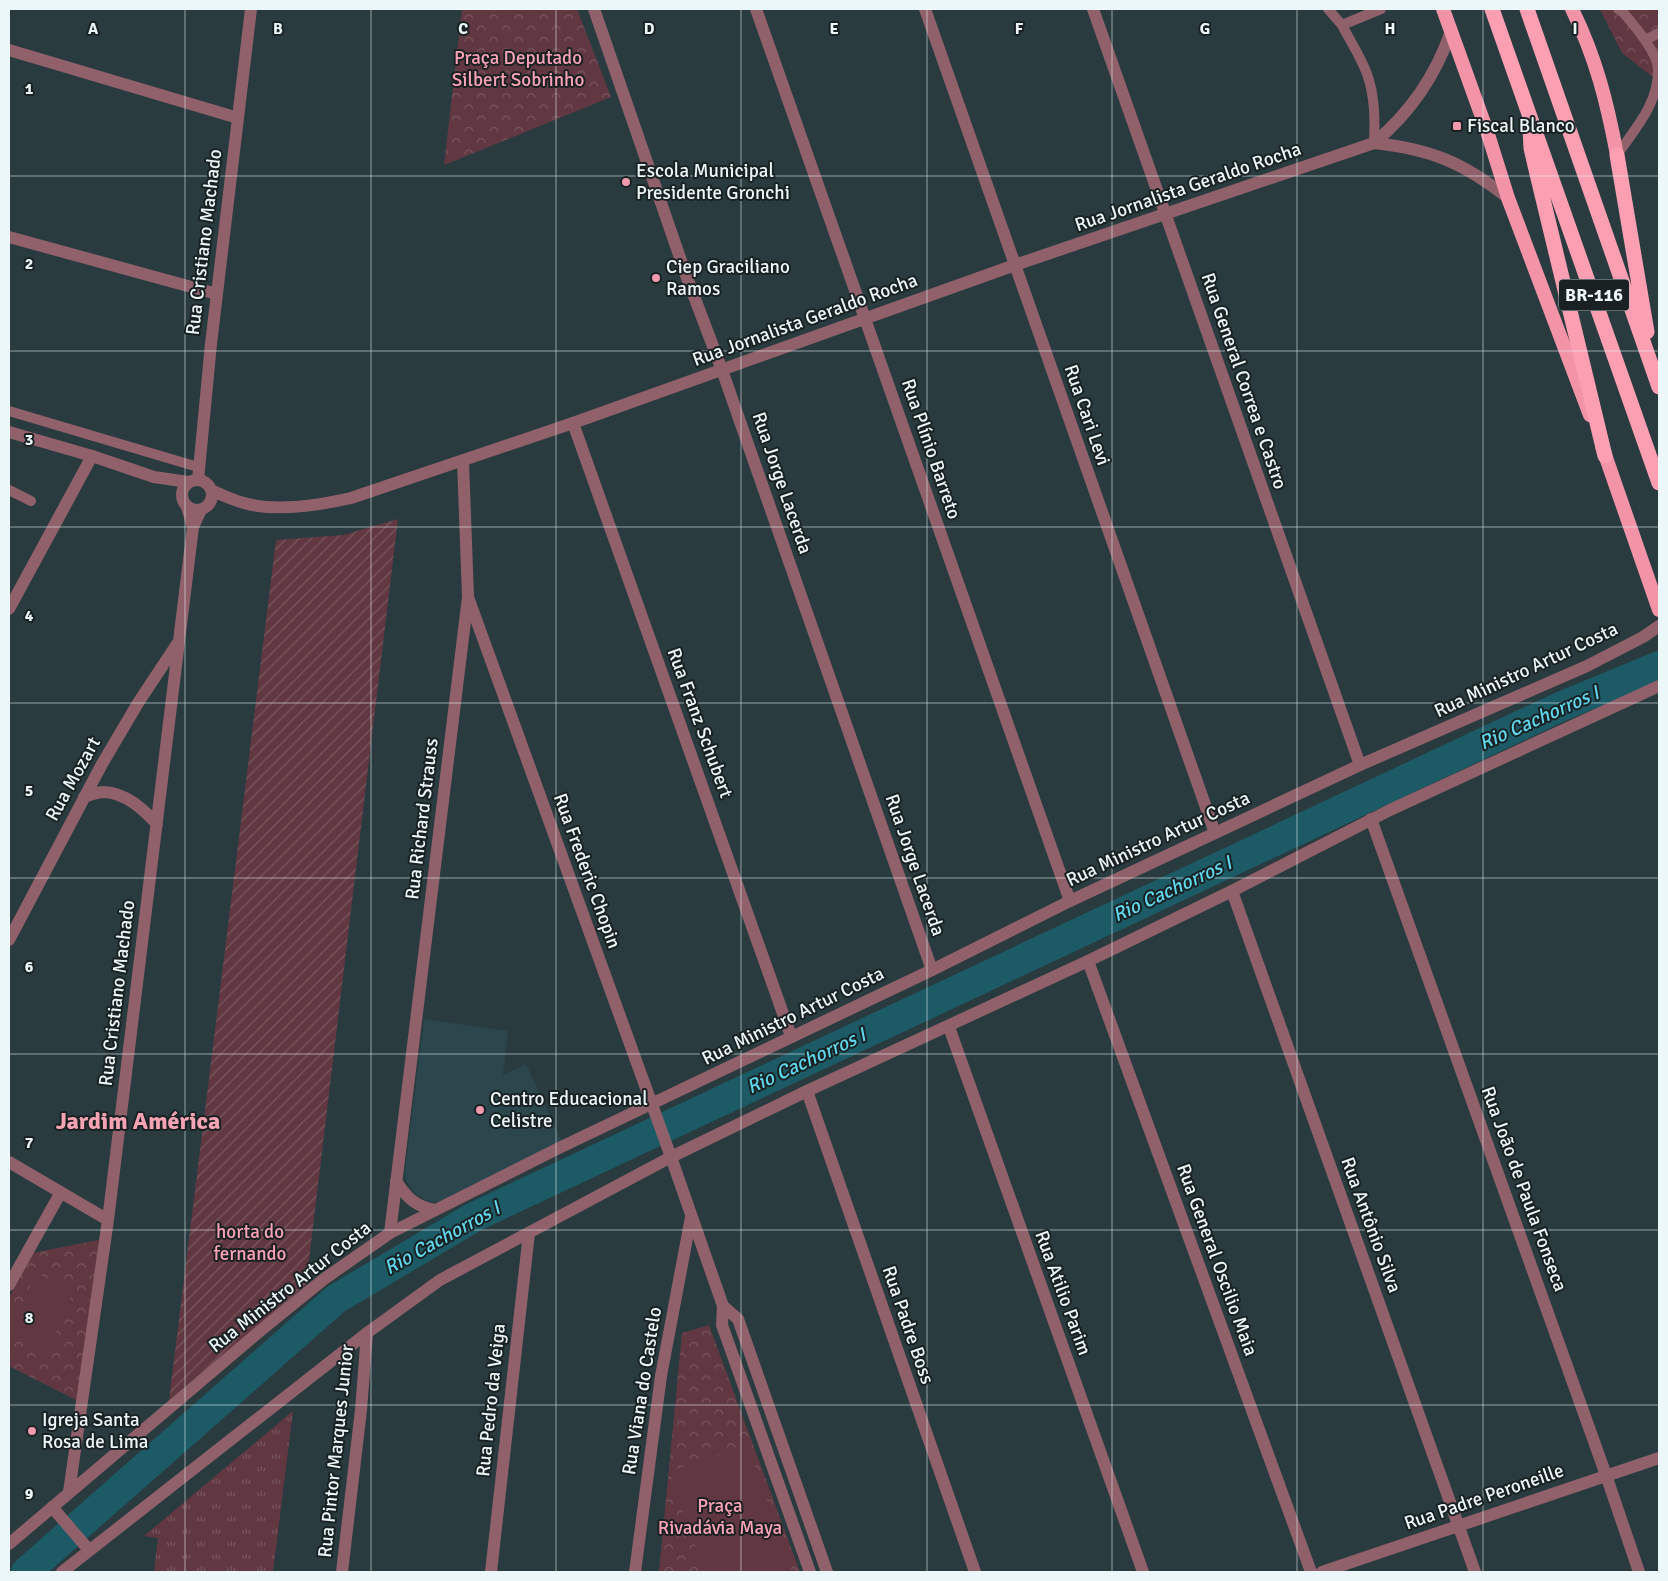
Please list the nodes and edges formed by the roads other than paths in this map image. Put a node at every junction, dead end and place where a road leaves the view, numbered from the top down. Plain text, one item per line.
1 (251, 9) edge
2 (594, 9) edge
3 (756, 9) edge
4 (925, 9) edge
5 (1093, 9) edge
6 (1328, 9) edge
7 (1381, 9) edge
8 (1443, 9) edge
9 (1492, 9) edge
10 (1527, 9) edge
11 (1572, 9) edge
12 (1620, 9) edge
13 (1342, 25) junction
14 (1451, 31) junction
15 (1659, 33) edge
16 (1645, 40) junction
17 (9, 50) edge
18 (1659, 67) edge
19 (1528, 108) junction
20 (238, 118) junction
21 (1374, 143) junction
22 (1617, 155) junction
23 (1508, 198) junction
24 (1165, 214) junction
25 (9, 237) edge
26 (1015, 265) junction
27 (217, 294) junction
28 (866, 319) junction
29 (1652, 368) junction
30 (722, 370) junction
31 (1659, 387) edge
32 (9, 411) edge
33 (573, 423) junction
34 (9, 432) edge
35 (92, 456) junction
36 (1606, 456) junction
37 (463, 461) junction
38 (195, 476) junction
39 (154, 477) junction
40 (1659, 483) edge
41 (9, 490) edge
42 (212, 491) junction
43 (31, 501) dead end
44 (185, 503) junction
45 (244, 503) junction
46 (205, 508) junction
47 (193, 527) junction
48 (468, 597) junction
49 (9, 609) edge
50 (1659, 610) edge
51 (1659, 626) edge
52 (179, 641) junction
53 (1659, 686) edge
54 (1360, 765) junction
55 (84, 797) junction
56 (1371, 820) junction
57 (157, 824) junction
58 (1215, 833) junction
59 (1232, 891) junction
60 (1070, 902) junction
61 (9, 940) edge
62 (1088, 961) junction
63 (932, 970) junction
64 (949, 1026) junction
65 (791, 1036) junction
66 (806, 1091) junction
67 (654, 1111) junction
68 (671, 1157) junction
69 (9, 1162) edge
70 (396, 1181) junction
71 (61, 1192) junction
72 (435, 1210) junction
73 (692, 1216) junction
74 (108, 1220) junction
75 (390, 1232) junction
76 (529, 1233) junction
77 (9, 1285) edge
78 (723, 1306) junction
79 (367, 1333) junction
80 (1659, 1458) edge
81 (1606, 1475) junction
82 (69, 1492) junction
83 (56, 1512) junction
84 (1458, 1525) junction
85 (9, 1544) edge
86 (89, 1550) junction
87 (62, 1572) edge
88 (342, 1572) edge
89 (491, 1572) edge
90 (635, 1572) edge
91 (810, 1572) edge
92 (827, 1572) edge
93 (975, 1572) edge
94 (1143, 1572) edge
95 (1311, 1572) edge
96 (1322, 1572) edge
97 (1475, 1572) edge
98 (1639, 1572) edge

1 - 20 street, Rua Cristiano Machado
2 - 30 street, Rua Jorge Lacerda
3 - 28 street, Rua Plínio Barreto
4 - 26 street, Rua Cari Levi
5 - 24 street, Rua General Correa e Castro
6 - 13 lane
7 - 13 lane
8 - 14 highway, BR-116
9 - 19 highway, BR-116
10 - 29 highway, BR-116
11 - 22 highway
12 - 16 lane
13 - 21 lane
14 - 21 street, Rua Jornalista Geraldo Rocha
14 - 23 highway, BR-116
15 - 16 lane
16 - 18 lane
17 - 20 street
18 - 22 lane
19 - 36 highway
19 - 40 highway, BR-116
20 - 27 street, Rua Cristiano Machado
21 - 23 street, Rua Jornalista Geraldo Rocha
21 - 24 street, Rua Jornalista Geraldo Rocha
22 - 29 highway
23 - 36 highway, BR-116
24 - 26 street, Rua Jornalista Geraldo Rocha
24 - 54 street, Rua General Correa e Castro
25 - 27 street
26 - 28 street, Rua Jornalista Geraldo Rocha
26 - 58 street, Rua Cari Levi
27 - 38 street, Rua Cristiano Machado
28 - 30 street, Rua Jornalista Geraldo Rocha
28 - 60 street, Rua Plínio Barreto
29 - 31 highway, BR-116
30 - 33 street, Rua Jornalista Geraldo Rocha
30 - 63 street, Rua Jorge Lacerda
32 - 38 lane
33 - 37 street, Rua Jornalista Geraldo Rocha
33 - 65 street, Rua Franz Schubert
34 - 35 street
35 - 39 street
35 - 49 street
36 - 50 highway, BR-116
37 - 45 street, Rua Jornalista Geraldo Rocha
37 - 48 street, Rua Richard Strauss
38 - 39 street
38 - 42 street
38 - 44 street
39 - 44 street
41 - 43 lane
42 - 45 street, Rua Jornalista Geraldo Rocha
42 - 46 street
44 - 46 street
44 - 47 street, Rua Cristiano Machado
45 - 46 street, Rua Jornalista Geraldo Rocha
46 - 47 street, Rua Cristiano Machado
47 - 52 street, Rua Cristiano Machado
48 - 67 street, Rua Frederic Chopin
48 - 70 street, Rua Richard Strauss
51 - 54 street, Rua Ministro Artur Costa
52 - 55 street, Rua Mozart
52 - 57 street, Rua Cristiano Machado
53 - 56 street
54 - 58 street, Rua Ministro Artur Costa
55 - 57 street
55 - 61 street, Rua Mozart
56 - 59 street
56 - 81 street, Rua João de Paula Fonseca
57 - 74 street, Rua Cristiano Machado
58 - 60 street, Rua Ministro Artur Costa
59 - 62 street
59 - 84 street, Rua Antônio Silva
60 - 63 street, Rua Ministro Artur Costa
62 - 64 street
62 - 95 street, Rua General Oscilio Maia
63 - 65 street, Rua Ministro Artur Costa
64 - 66 street
64 - 94 street, Rua Atilio Parim
65 - 67 street, Rua Ministro Artur Costa
66 - 68 street
66 - 93 street, Rua Padre Boss
67 - 68 street, Rua Frederic Chopin
67 - 72 street, Rua Ministro Artur Costa
68 - 73 street, Rua Frederic Chopin
68 - 76 street
69 - 71 street
70 - 72 street
70 - 75 street, Rua Richard Strauss
71 - 74 street
71 - 77 street
72 - 75 street, Rua Ministro Artur Costa
73 - 78 street, Rua Frederic Chopin
73 - 90 street, Rua Viana do Castelo
74 - 82 street, Rua Cristiano Machado
75 - 82 street, Rua Ministro Artur Costa
76 - 79 street
76 - 89 street, Rua Pedro da Veiga
78 - 91 street
78 - 92 street
79 - 86 street
79 - 88 street, Rua Pintor Marques Junior
80 - 81 street, Rua Padre Peroneille
81 - 84 street, Rua Padre Peroneille
81 - 98 street, Rua João de Paula Fonseca
82 - 83 street, Rua Ministro Artur Costa
83 - 85 street, Rua Ministro Artur Costa
83 - 86 street
84 - 96 street, Rua Padre Peroneille
84 - 97 street, Rua Antônio Silva
86 - 87 street

